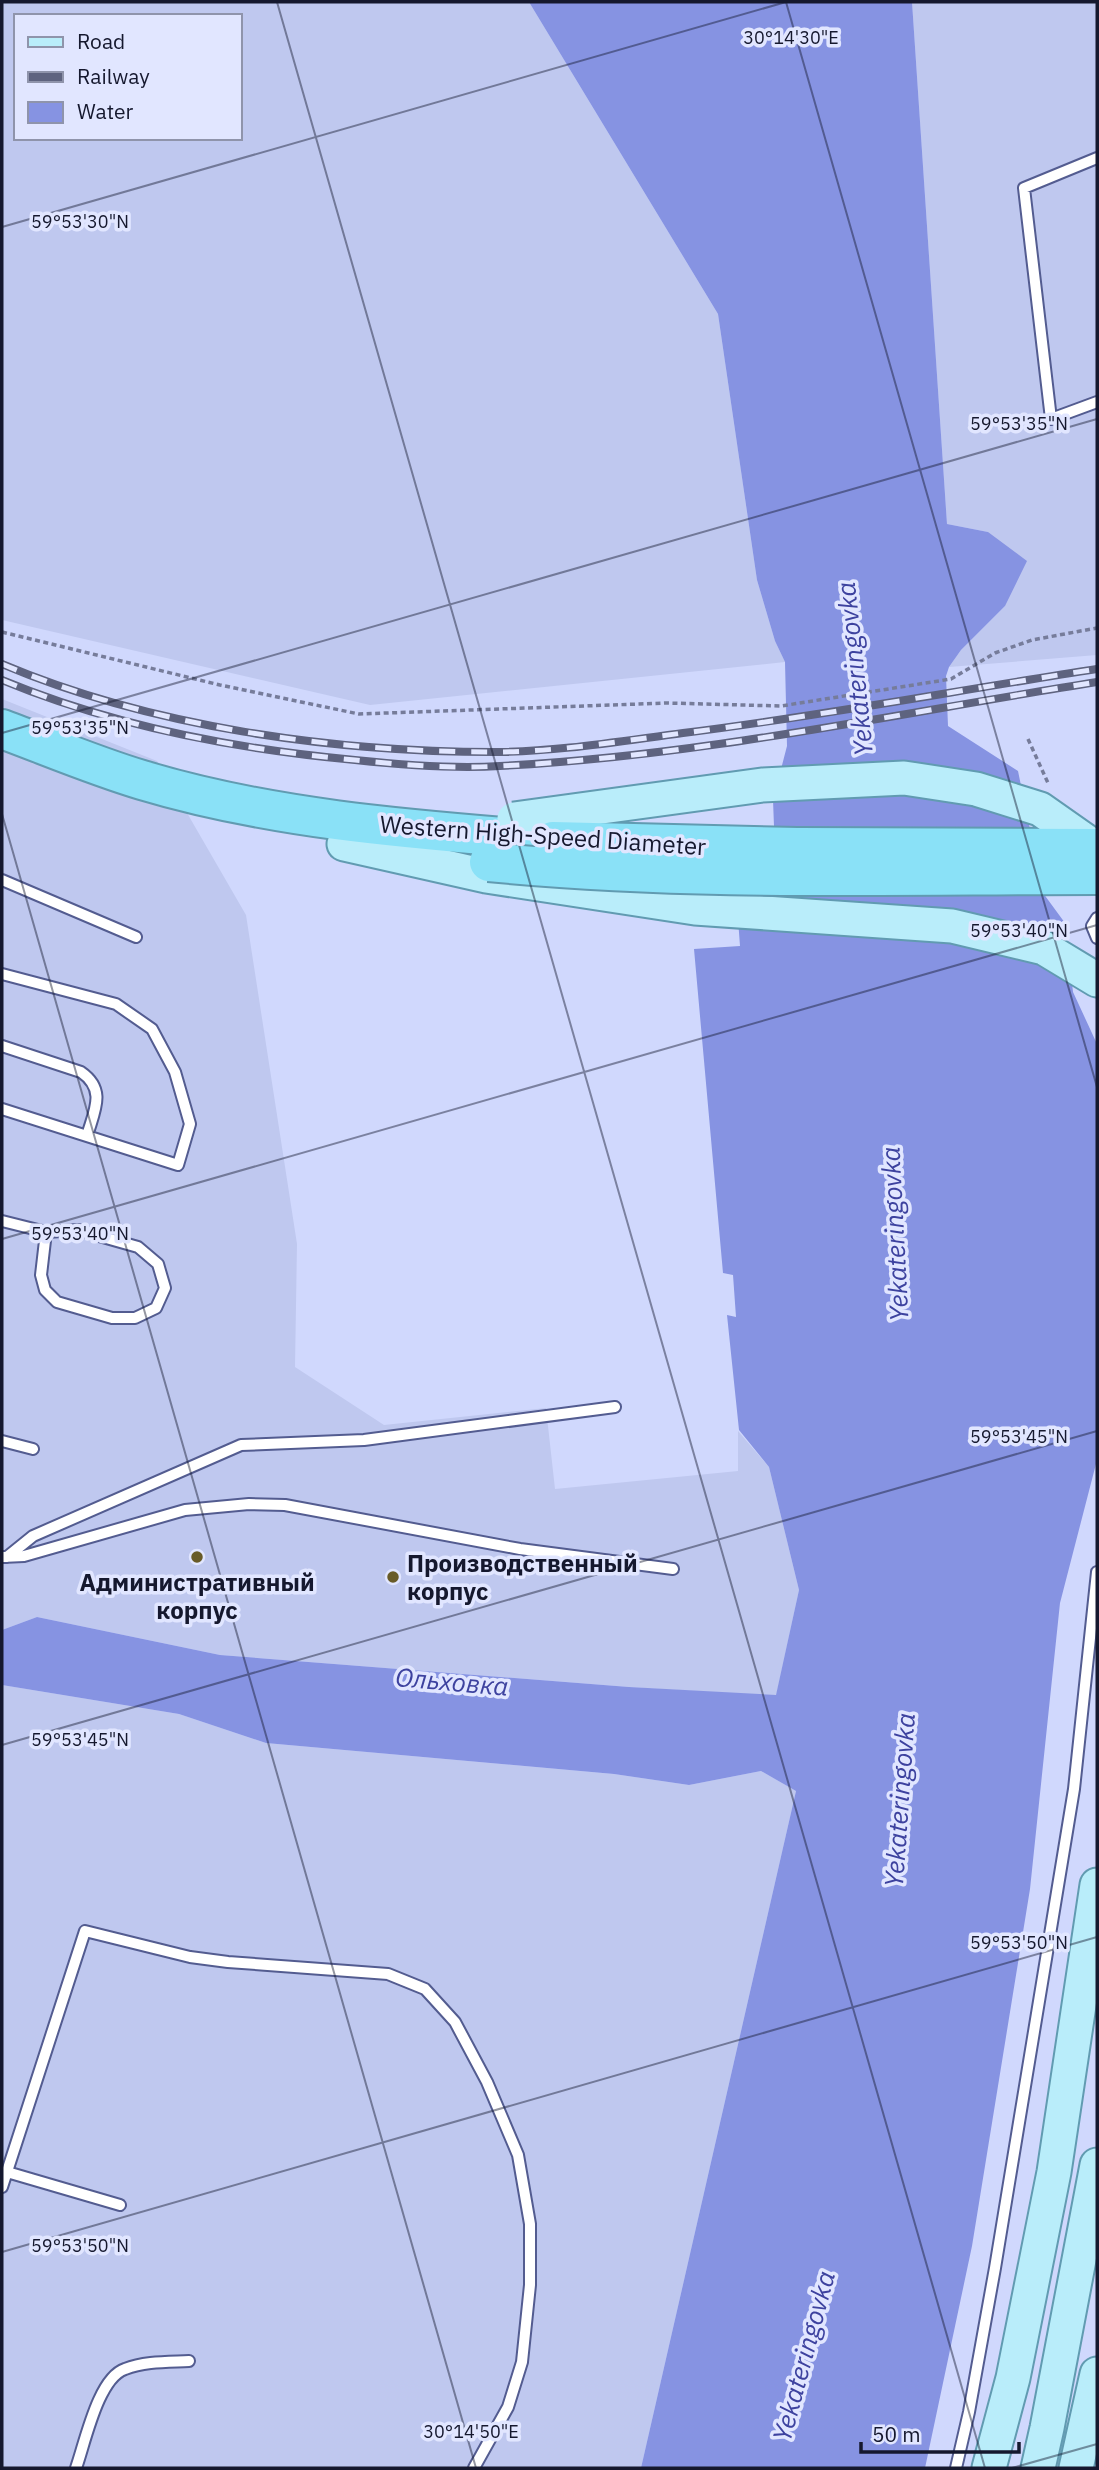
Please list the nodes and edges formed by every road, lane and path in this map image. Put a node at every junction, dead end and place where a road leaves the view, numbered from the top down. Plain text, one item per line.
1 (1097, 158) edge
2 (1097, 402) edge
3 (1097, 628) edge
4 (2, 632) edge
5 (2, 729) edge
6 (2, 758) edge
7 (256, 807) junction
8 (344, 844) junction
9 (1097, 848) edge
10 (1097, 875) edge
11 (2, 880) edge
12 (1097, 919) edge
13 (136, 937) dead end
14 (1097, 938) edge
15 (2, 974) edge
16 (1097, 980) edge
17 (2, 1046) edge
18 (2, 1108) edge
19 (87, 1136) junction
20 (2, 1221) edge
21 (47, 1232) junction
22 (615, 1407) dead end
23 (2, 1441) edge
24 (33, 1449) dead end
25 (4, 1557) edge
26 (673, 1569) dead end
27 (1097, 1572) edge
28 (1097, 1885) edge
29 (1097, 2165) edge
30 (7, 2172) junction
31 (2, 2187) edge
32 (120, 2205) dead end
33 (189, 2361) dead end
34 (1097, 2374) edge
35 (76, 2468) edge
36 (474, 2468) edge
37 (956, 2468) edge
38 (989, 2468) edge
39 (1038, 2468) edge
40 (1076, 2468) edge

1 - 2 lane
3 - 4 path
5 - 7 highway, Western High-Speed Diameter
6 - 8 highway, Western High-Speed Diameter
7 - 9 highway, Western High-Speed Diameter, bridge
7 - 9 main road, bridge
8 - 10 highway, Western High-Speed Diameter, bridge
8 - 16 main road
11 - 13 lane
12 - 14 lane
15 - 19 lane
17 - 19 lane
18 - 19 lane
20 - 21 lane
21 - 21 lane
22 - 25 lane
23 - 24 lane
25 - 26 lane
27 - 37 lane
28 - 38 main road
29 - 39 main road
30 - 31 lane
30 - 32 lane
30 - 36 lane
33 - 35 lane
34 - 40 main road

